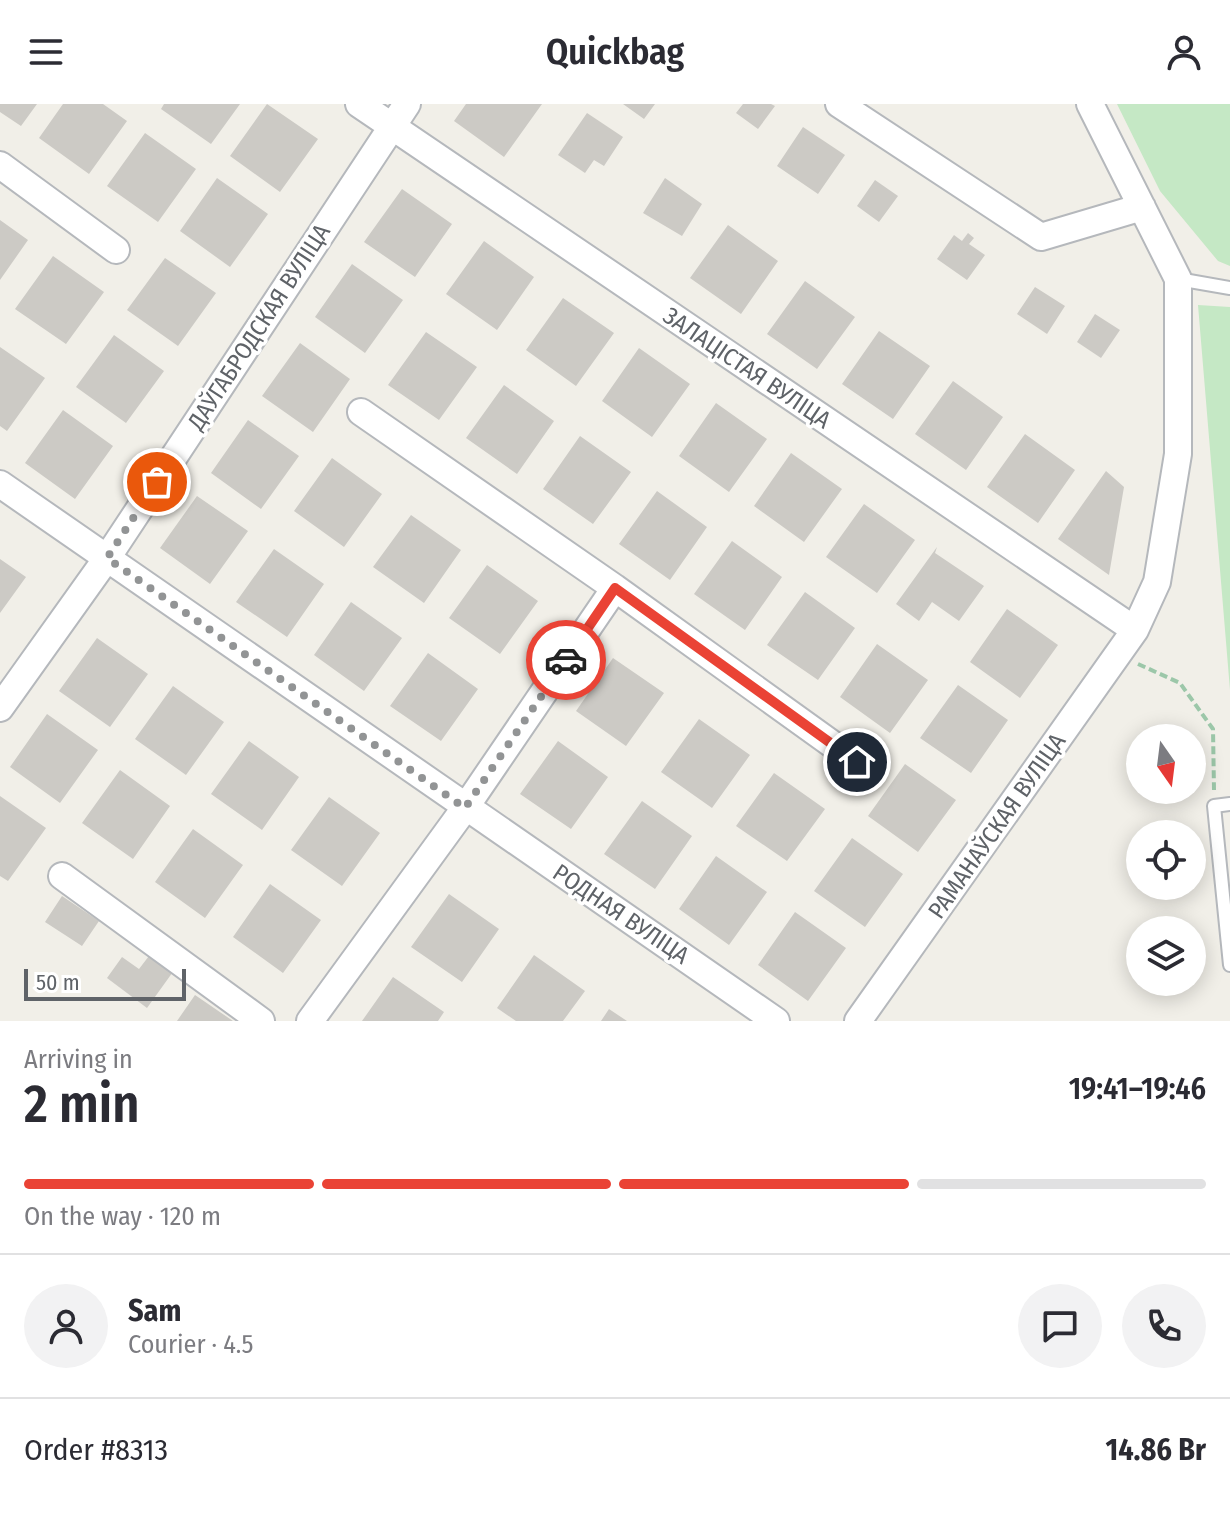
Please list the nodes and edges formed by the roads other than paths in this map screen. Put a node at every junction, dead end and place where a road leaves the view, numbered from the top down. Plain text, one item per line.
1 (359, 104) edge
2 (407, 104) edge
3 (839, 104) edge
4 (1090, 104) edge
5 (391, 128) junction
6 (0, 165) edge
7 (1142, 207) junction
8 (116, 250) dead end
9 (1178, 279) junction
10 (1230, 288) edge
11 (361, 412) dead end
12 (0, 484) edge
13 (107, 558) junction
14 (615, 588) junction
15 (1135, 630) junction
16 (0, 708) edge
17 (857, 762) dead end
18 (1230, 804) edge
19 (465, 808) junction
20 (62, 876) dead end
21 (1230, 965) edge
22 (261, 1021) edge
23 (310, 1021) edge
24 (776, 1021) edge
25 (858, 1021) edge

1 - 5 street, ЗАЛАЦІСТАЯ ВУЛІЦА
2 - 5 street, ДАЎГАБРОДСКАЯ ВУЛІЦА
3 - 7 street
4 - 7 street
5 - 13 street, ДАЎГАБРОДСКАЯ ВУЛІЦА
5 - 15 street, ЗАЛАЦІСТАЯ ВУЛІЦА
6 - 8 street
7 - 9 street
9 - 10 lane
9 - 15 street, РАМАНАЎСКАЯ ВУЛІЦА
11 - 14 street
12 - 13 street, РОДНАЯ ВУЛІЦА
13 - 16 street, ДАЎГАБРОДСКАЯ ВУЛІЦА
13 - 19 street, РОДНАЯ ВУЛІЦА
14 - 17 street
14 - 19 street
15 - 25 street, РАМАНАЎСКАЯ ВУЛІЦА
18 - 21 lane
19 - 23 street
19 - 24 street, РОДНАЯ ВУЛІЦА
20 - 22 street

